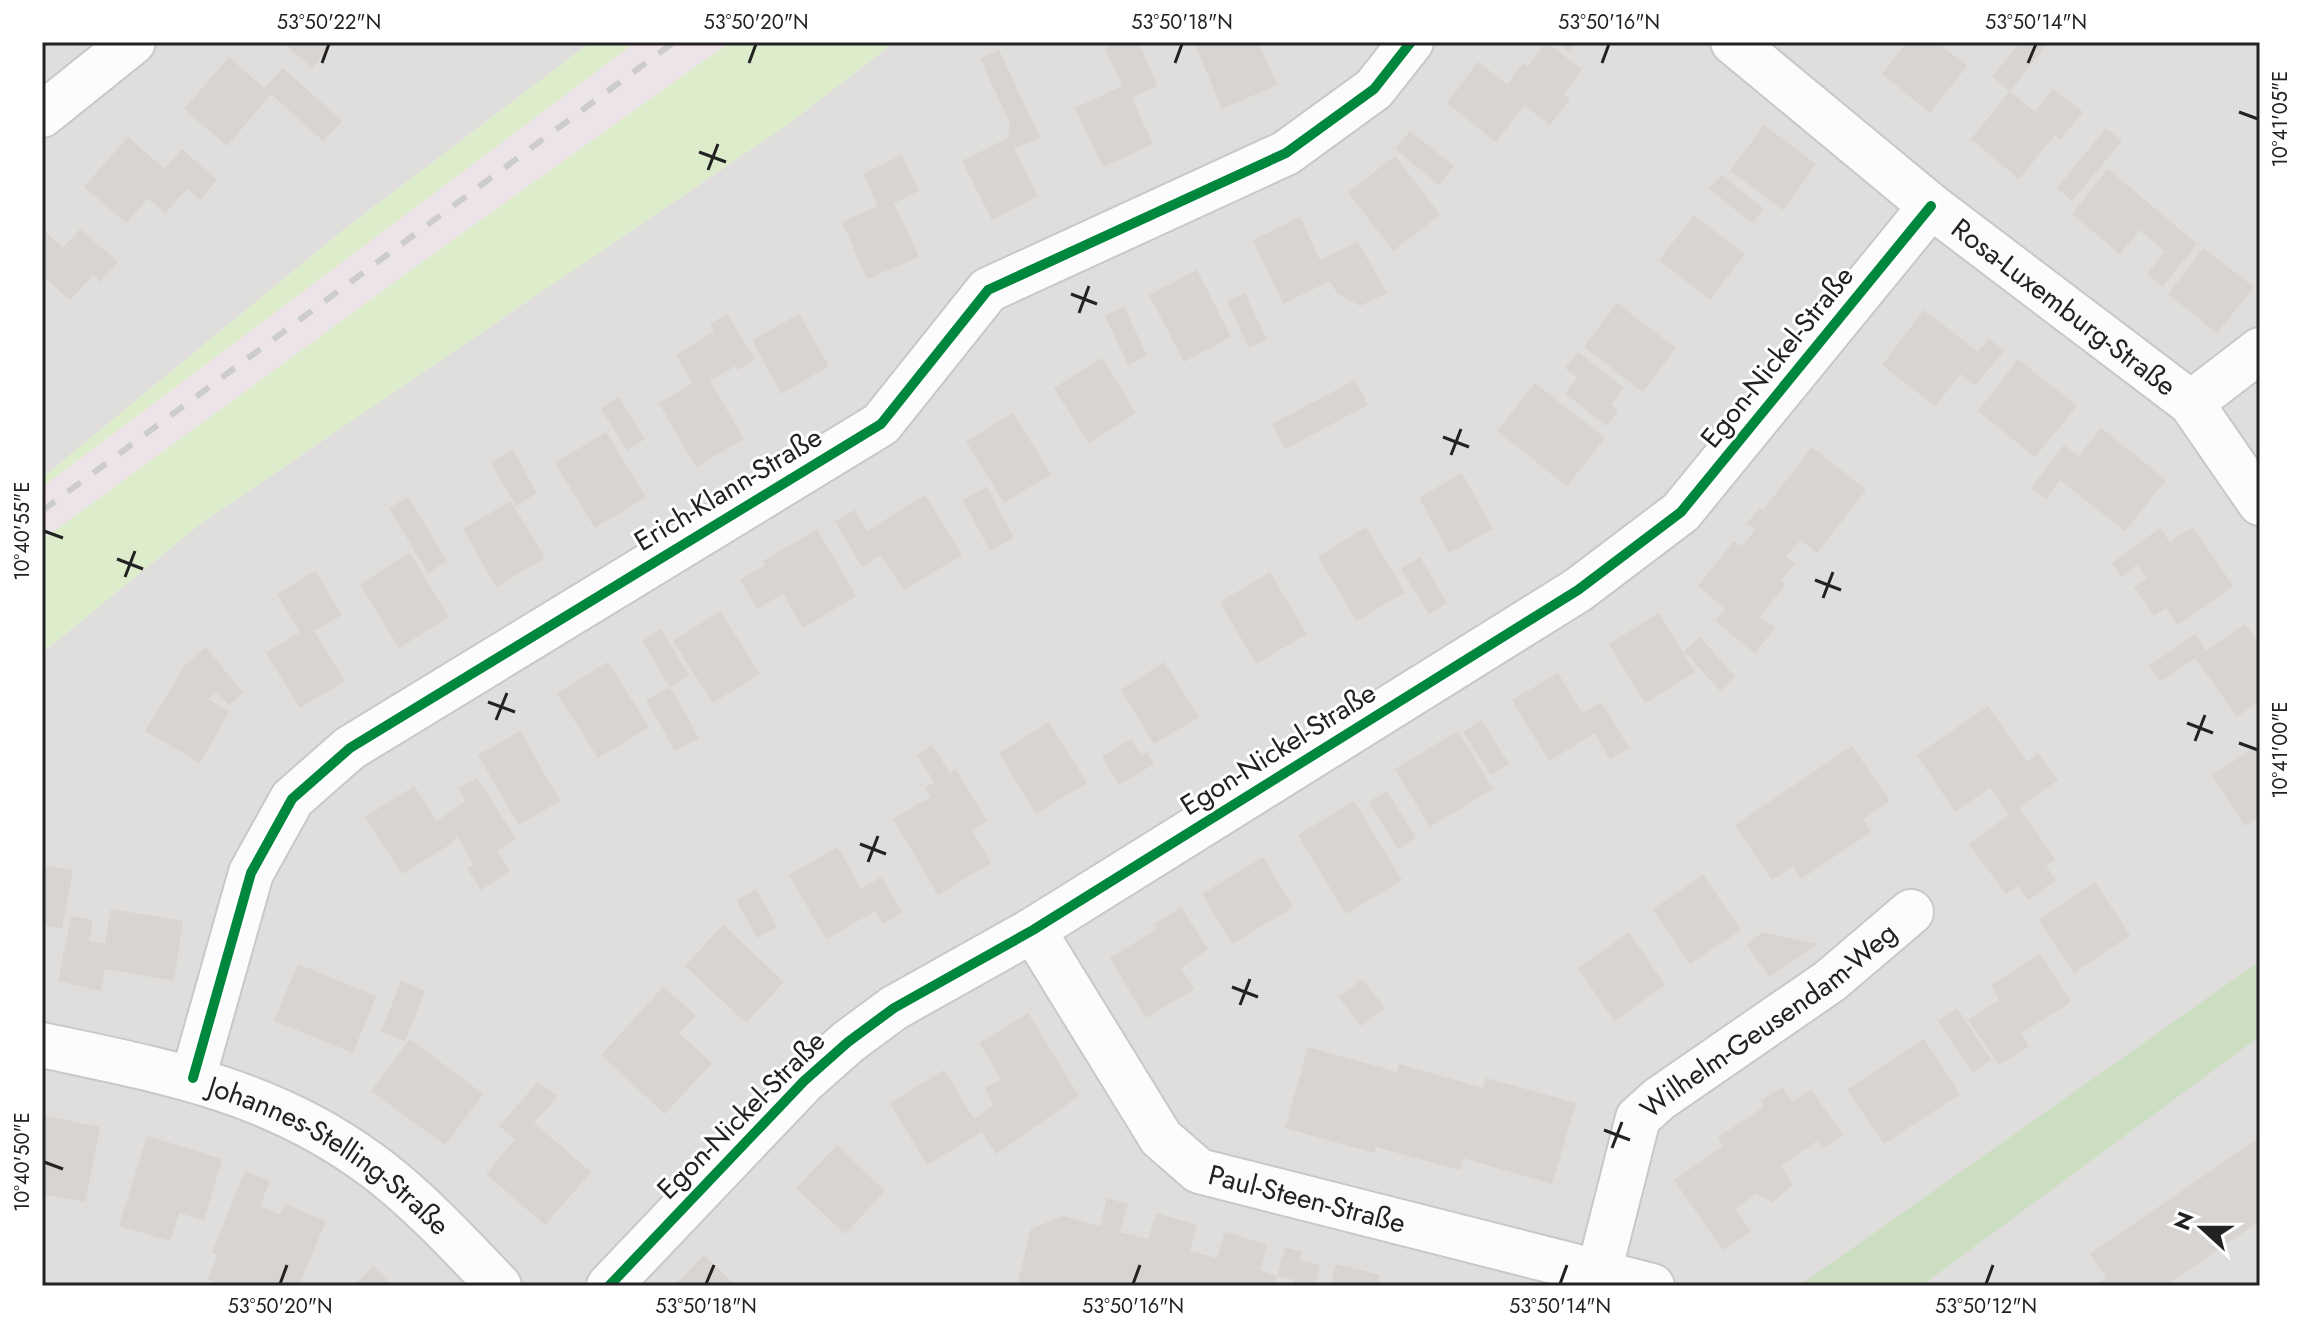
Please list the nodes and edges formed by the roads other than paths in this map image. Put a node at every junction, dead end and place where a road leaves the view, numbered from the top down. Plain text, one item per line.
1 (133, 42) edge
2 (1411, 42) edge
3 (1733, 42) edge
4 (42, 115) edge
5 (1931, 206) junction
6 (2260, 350) edge
7 (2191, 403) junction
8 (2260, 503) edge
9 (1911, 912) dead end
10 (1033, 930) junction
11 (42, 1045) edge
12 (193, 1078) junction
13 (1599, 1272) junction
14 (499, 1286) edge
15 (609, 1286) edge
16 (1652, 1286) edge

1 - 4 street
2 - 12 street, Erich-Klann-Straße
3 - 5 street, Rosa-Luxemburg-Straße
5 - 7 street, Rosa-Luxemburg-Straße
5 - 10 street, Egon-Nickel-Straße
6 - 7 street
7 - 8 street, Rosa-Luxemburg-Straße
9 - 13 street, Wilhelm-Geusendam-Weg
10 - 13 street, Paul-Steen-Straße
10 - 15 street, Egon-Nickel-Straße
11 - 12 street, Johannes-Stelling-Straße
12 - 14 street, Johannes-Stelling-Straße
13 - 16 street, Paul-Steen-Straße

